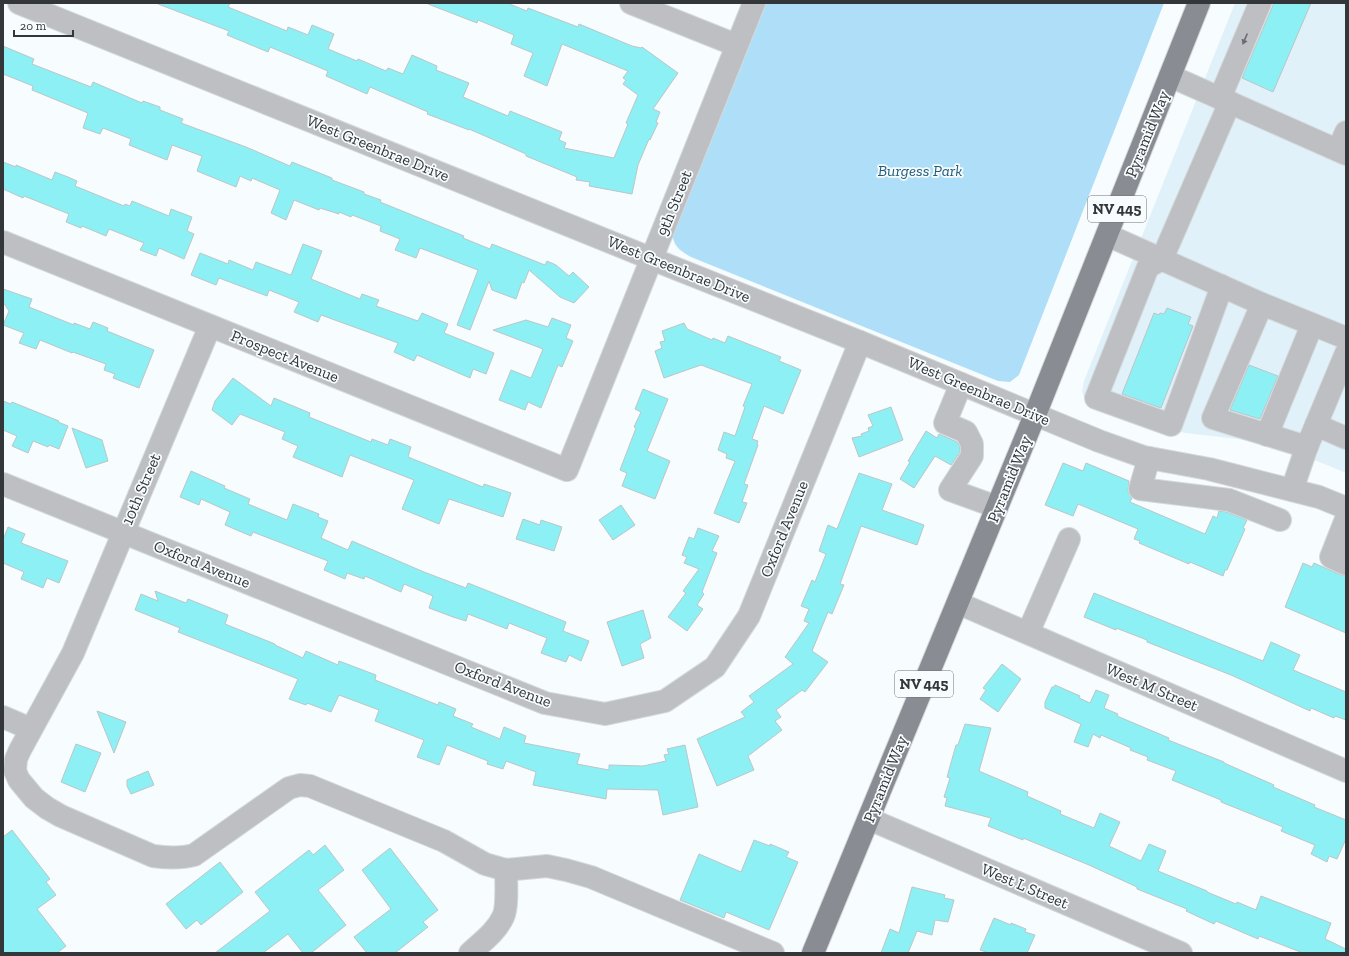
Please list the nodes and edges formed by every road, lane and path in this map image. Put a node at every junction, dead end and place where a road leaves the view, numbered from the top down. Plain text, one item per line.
1 (20, 3) edge
2 (631, 3) edge
3 (754, 3) edge
4 (1199, 3) edge
5 (1260, 3) edge
6 (736, 45) junction
7 (1170, 76) junction
8 (1225, 100) junction
9 (1343, 145) edge
10 (1107, 234) junction
11 (3, 242) edge
12 (651, 259) junction
13 (1162, 259) junction
14 (1222, 286) junction
15 (1262, 304) junction
16 (1312, 325) junction
17 (210, 326) junction
18 (1346, 338) edge
19 (860, 342) junction
20 (1346, 353) edge
21 (961, 384) junction
22 (1035, 415) junction
23 (1316, 426) junction
24 (1267, 435) junction
25 (1346, 438) edge
26 (1307, 447) junction
27 (1149, 458) junction
28 (567, 470) joint
29 (3, 484) edge
30 (1292, 490) junction
31 (997, 507) junction
32 (1346, 508) edge
33 (1346, 519) edge
34 (1280, 520) dead end
35 (123, 533) junction
36 (1069, 539) dead end
37 (1346, 564) edge
38 (958, 603) junction
39 (1028, 633) junction
40 (3, 718) edge
41 (31, 729) junction
42 (1346, 771) edge
43 (869, 819) junction
44 (506, 870) junction
45 (470, 953) edge
46 (773, 953) edge
47 (813, 953) edge
48 (1180, 953) edge

1 - 12 street, West Greenbrae Drive
2 - 6 street
3 - 6 street, 9th Street
4 - 7 main road, Pyramid Way / NV 445
5 -> 8 street
6 - 12 street, 9th Street
7 - 8 street
7 - 10 main road, Pyramid Way / NV 445
8 - 9 street
8 - 13 street
10 - 13 street
10 - 22 main road, Pyramid Way / NV 445
11 - 17 street, Prospect Avenue
12 - 19 street, West Greenbrae Drive
12 - 28 street, 9th Street
13 - 14 street
13 - 14 street
14 - 15 street
15 - 16 street
15 - 24 street
16 - 18 street
16 - 24 street
17 - 28 street, Prospect Avenue
17 - 35 street, 10th Street
19 - 21 street, West Greenbrae Drive
19 - 35 street, Oxford Avenue
20 - 23 street
21 - 22 street, West Greenbrae Drive
21 - 31 street
22 - 27 street, West Greenbrae Drive
22 - 31 main road, Pyramid Way / NV 445
23 - 25 street
23 - 26 street
24 - 26 street
26 - 30 street
27 - 30 street, West Greenbrae Drive
27 - 34 street
29 - 35 street, Oxford Avenue
30 - 32 street, West Greenbrae Drive
31 - 38 main road, Pyramid Way / NV 445
33 - 37 street
35 - 41 street, 10th Street
36 - 39 street
38 - 39 street, West M Street
38 - 43 main road, Pyramid Way / NV 445
39 - 42 street, West M Street
40 - 41 street
41 - 44 street, 10th Street
43 - 47 main road, Pyramid Way / NV 445
43 - 48 street, West L Street
44 - 45 street
44 - 46 street

